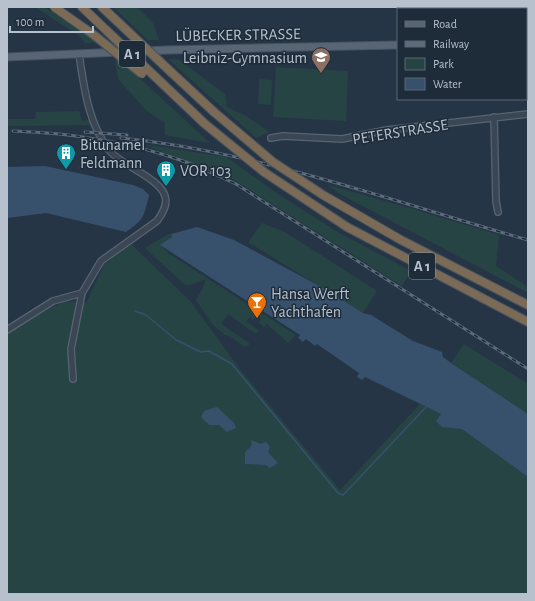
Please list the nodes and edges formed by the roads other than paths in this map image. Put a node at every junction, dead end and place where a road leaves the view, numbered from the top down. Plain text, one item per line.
1 (54, 7) edge
2 (82, 7) edge
3 (102, 7) edge
4 (397, 45) edge
5 (79, 54) junction
6 (7, 56) edge
7 (157, 79) junction
8 (528, 114) edge
9 (494, 117) junction
10 (271, 138) dead end
11 (498, 212) dead end
12 (82, 293) junction
13 (528, 305) edge
14 (528, 322) edge
15 (7, 330) edge
16 (73, 379) dead end

1 - 7 highway, bridge
2 - 7 highway, A 1, bridge
3 - 13 highway, A 1, bridge
4 - 5 main road, LÜBECKER STRASSE
5 - 6 main road, LÜBECKER STRASSE
5 - 12 street
7 - 14 highway, A 1, bridge
8 - 9 street, PETERSTRASSE
9 - 10 street, PETERSTRASSE
9 - 11 street
12 - 15 street
12 - 16 street

